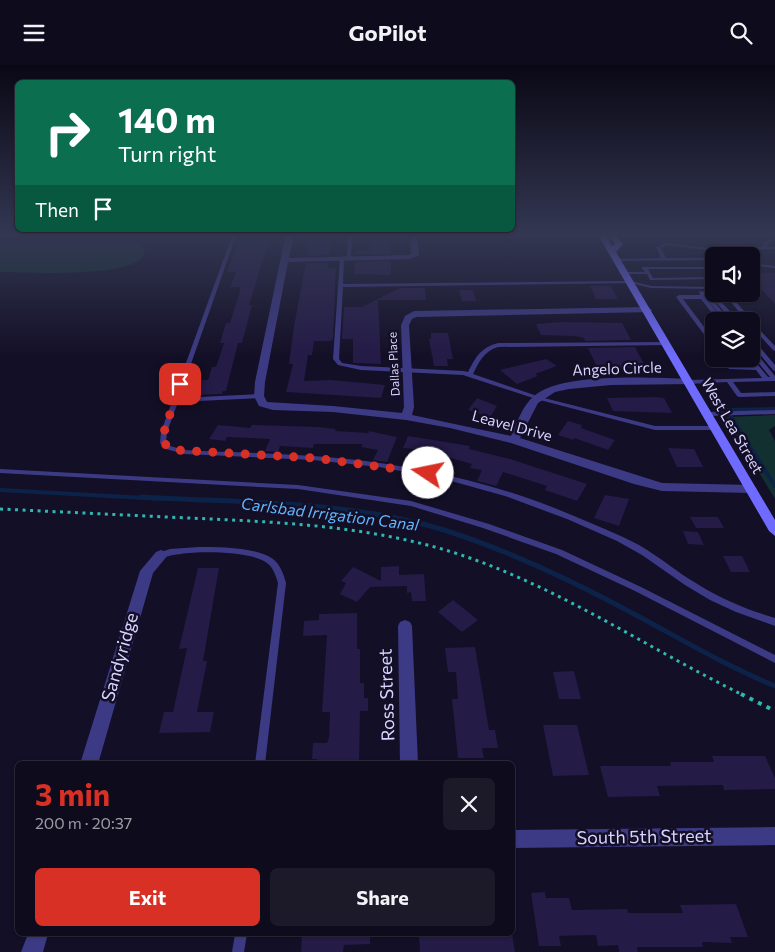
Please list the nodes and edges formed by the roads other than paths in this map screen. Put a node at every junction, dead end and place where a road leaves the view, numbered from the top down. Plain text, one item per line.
1 (219, 274) edge
2 (283, 274) edge
3 (343, 274) edge
4 (626, 274) edge
5 (641, 274) edge
6 (649, 274) edge
7 (628, 277) junction
8 (705, 278) edge
9 (341, 286) junction
10 (705, 291) edge
11 (701, 292) junction
12 (733, 302) edge
13 (648, 310) junction
14 (715, 312) edge
15 (720, 312) edge
16 (728, 312) edge
17 (742, 312) edge
18 (705, 332) edge
19 (760, 332) edge
20 (667, 344) junction
21 (775, 349) edge
22 (760, 351) edge
23 (760, 361) edge
24 (730, 367) edge
25 (757, 367) joint
26 (775, 369) edge
27 (408, 371) junction
28 (470, 375) junction
29 (774, 379) edge
30 (767, 380) junction
31 (729, 381) junction
32 (689, 382) junction
33 (775, 394) edge
34 (538, 398) junction
35 (175, 400) junction
36 (261, 400) junction
37 (775, 412) edge
38 (708, 414) junction
39 (406, 417) junction
40 (716, 427) junction
41 (514, 440) junction
42 (0, 471) edge
43 (751, 489) junction
44 (775, 531) edge
45 (161, 555) joint
46 (775, 622) edge
47 (405, 626) dead end
48 (775, 659) edge
49 (90, 761) edge
50 (260, 761) edge
51 (409, 761) edge
52 (775, 836) edge
53 (515, 839) edge
54 (37, 936) edge
55 (240, 936) edge
56 (32, 952) edge
57 (238, 952) edge

1 - 35 lane
2 - 36 street
3 - 9 lane
4 - 7 main road, West Lea Street
5 - 7 lane
6 - 8 lane
7 - 9 lane
7 - 11 lane
7 - 13 main road, West Lea Street
9 - 27 lane
10 - 11 lane
11 - 14 lane
11 - 15 lane
11 - 16 lane
11 - 18 lane
12 - 17 lane
13 - 20 main road, West Lea Street
13 - 27 street, Dallas Place
19 - 21 lane
20 - 28 lane
20 - 32 main road, West Lea Street
22 - 26 lane
23 - 29 lane
24 - 25 lane
25 - 30 lane
27 - 28 lane
27 - 39 street, Dallas Place
28 - 34 lane
29 - 30 lane
30 - 31 lane
31 - 32 lane
31 - 33 lane
32 - 34 street, Angelo Circle
32 - 38 main road, West Lea Street
34 - 40 lane
34 - 41 street
35 - 36 lane
35 - 46 lane
36 - 39 street, Leavel Drive
37 - 38 lane
38 - 40 main road, West Lea Street
39 - 41 street, Leavel Drive
40 - 43 main road, West Lea Street
41 - 43 street, Leavel Drive
42 - 48 lane
43 - 44 main road, West Lea Street
45 - 49 street, Sandyridge
45 - 50 lane
47 - 51 street, Ross Street
52 - 53 street, South 5th Street
54 - 56 street
55 - 57 lane

